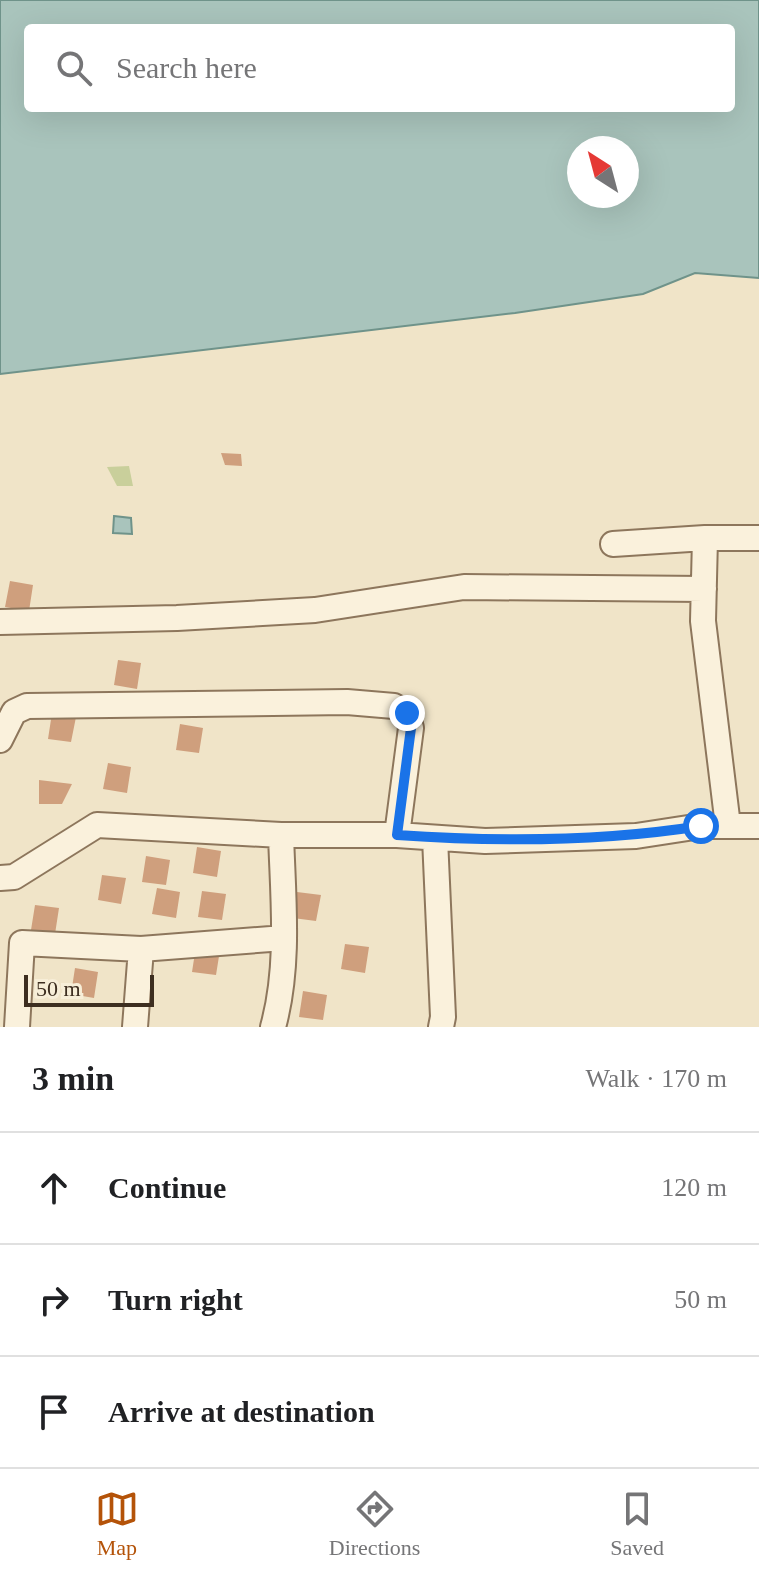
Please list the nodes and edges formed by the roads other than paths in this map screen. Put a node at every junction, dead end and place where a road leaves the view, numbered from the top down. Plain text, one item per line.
1 (705, 538) junction
2 (759, 538) edge
3 (613, 544) dead end
4 (704, 589) junction
5 (0, 622) edge
6 (0, 740) edge
7 (728, 826) junction
8 (759, 826) edge
9 (281, 835) junction
10 (397, 835) junction
11 (435, 838) junction
12 (0, 878) edge
13 (284, 938) junction
14 (141, 949) junction
15 (17, 1027) edge
16 (135, 1027) edge
17 (273, 1027) edge
18 (441, 1027) edge

1 - 2 street
1 - 3 street
1 - 4 street
4 - 5 street
4 - 7 street
6 - 10 street
7 - 8 street
7 - 11 street
9 - 10 street
9 - 12 street
9 - 13 street
10 - 11 street
11 - 18 street
13 - 14 street
13 - 17 street
14 - 15 street
14 - 16 street

